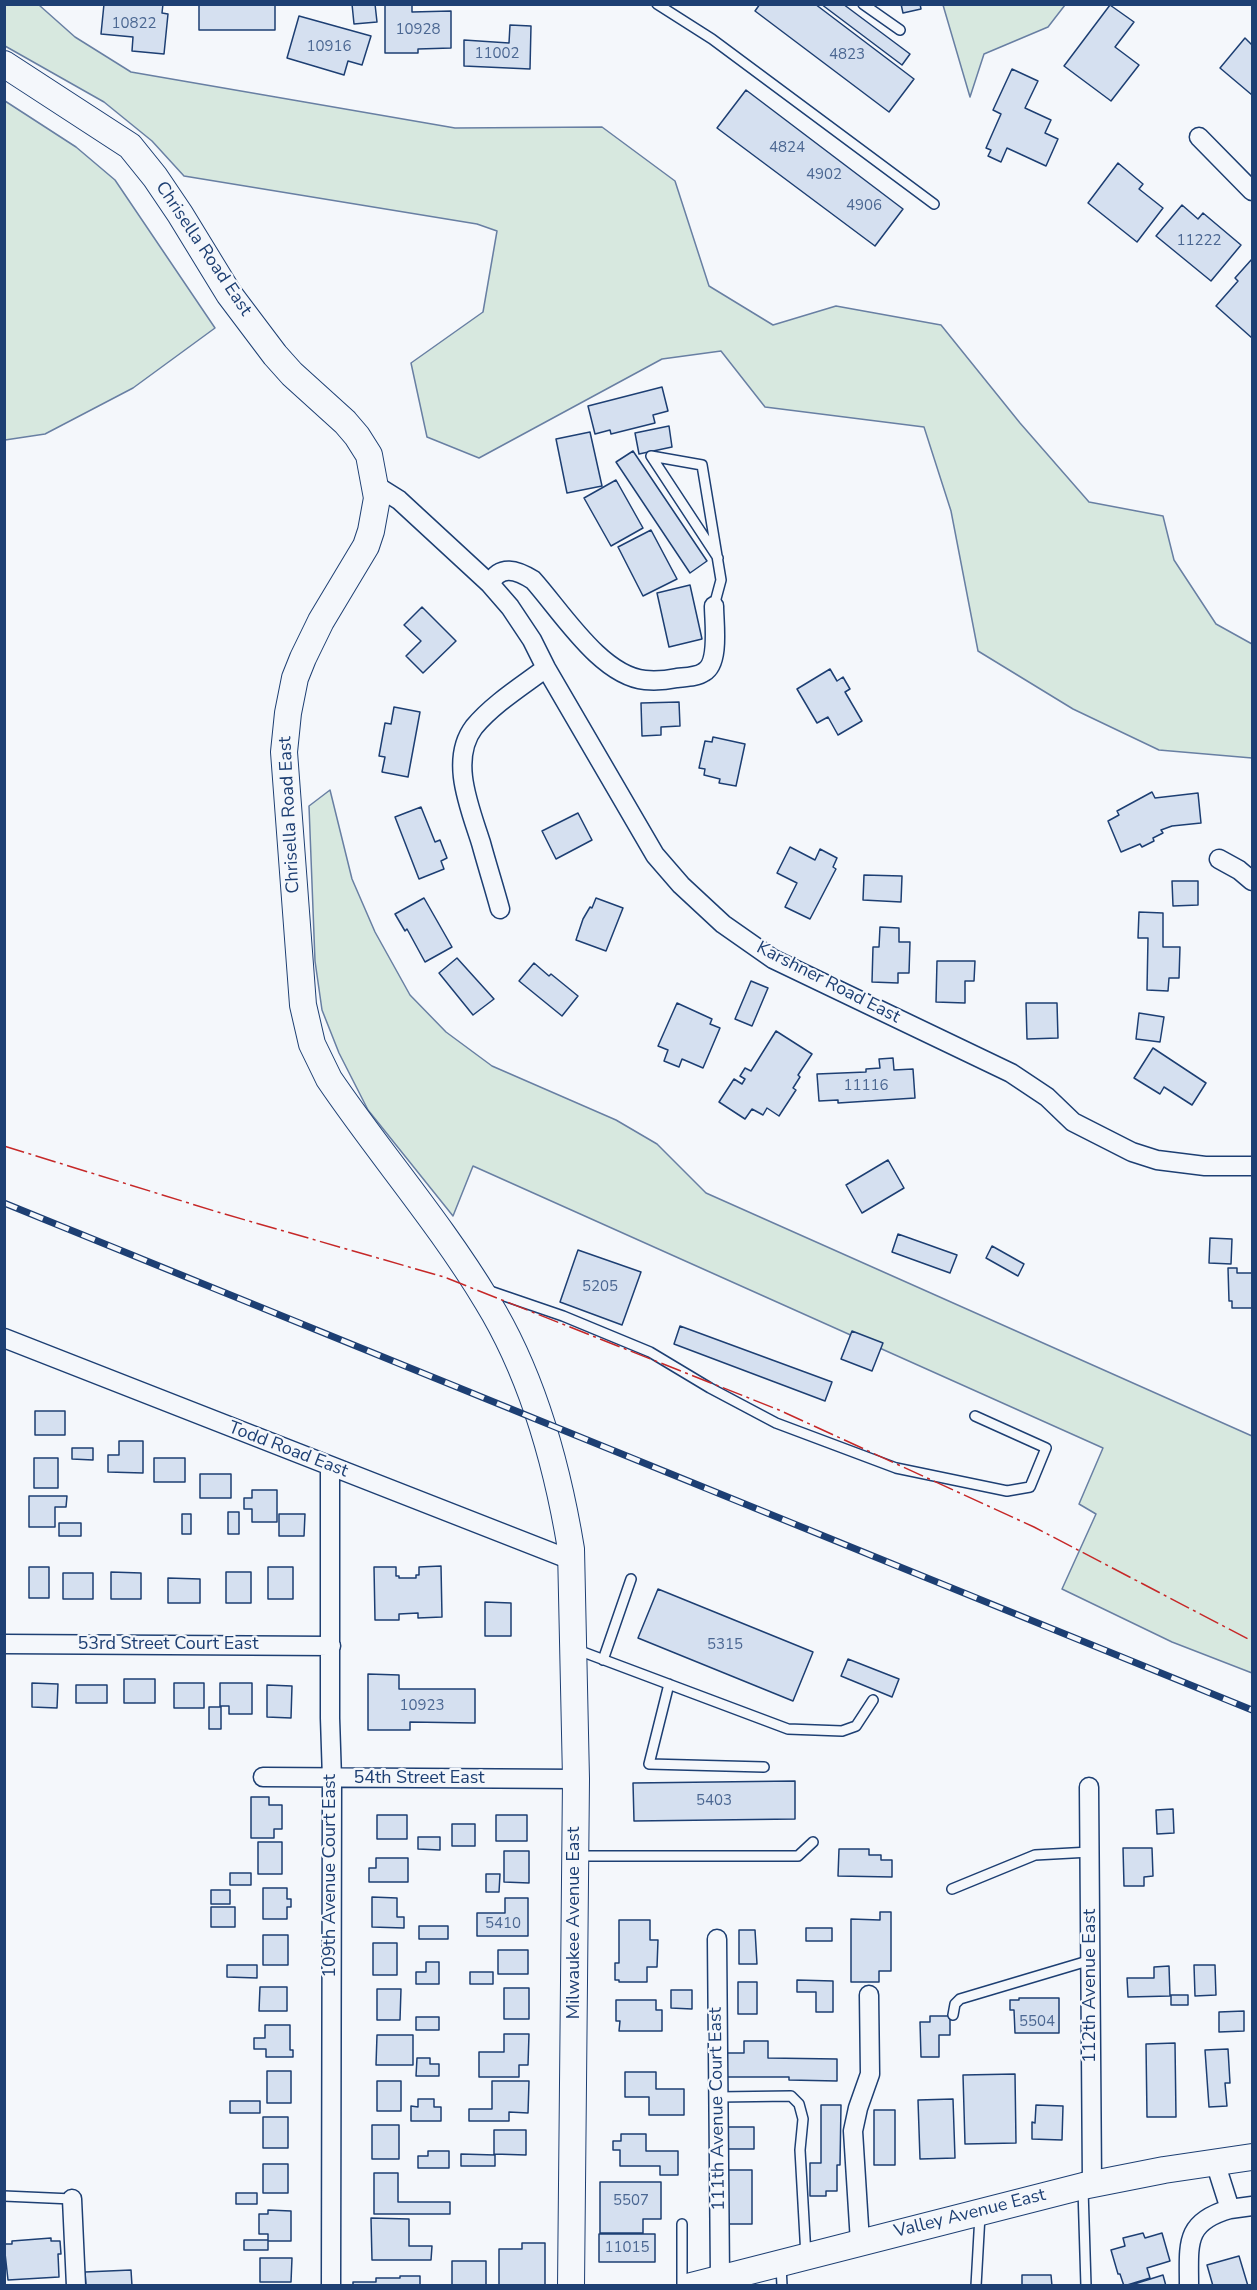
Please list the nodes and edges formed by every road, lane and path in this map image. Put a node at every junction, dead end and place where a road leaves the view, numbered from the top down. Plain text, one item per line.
1 (657, 4) edge
2 (863, 4) edge
3 (900, 30) dead end
4 (4, 64) edge
5 (1199, 137) dead end
6 (1252, 191) edge
7 (934, 204) dead end
8 (375, 485) junction
9 (718, 558) junction
10 (490, 584) junction
11 (714, 606) joint
12 (546, 668) junction
13 (1219, 859) dead end
14 (1252, 881) edge
15 (500, 909) dead end
16 (1252, 1166) edge
17 (479, 1288) junction
18 (4, 1338) edge
19 (975, 1416) dead end
20 (330, 1467) junction
21 (571, 1560) junction
22 (631, 1579) dead end
23 (4, 1644) edge
24 (331, 1646) junction
25 (573, 1648) junction
26 (603, 1660) junction
27 (669, 1684) junction
28 (873, 1700) dead end
29 (764, 1767) dead end
30 (263, 1777) dead end
31 (332, 1779) junction
32 (576, 1779) junction
33 (1089, 1787) dead end
34 (813, 1842) dead end
35 (1090, 1852) junction
36 (575, 1856) junction
37 (952, 1889) dead end
38 (717, 1940) dead end
39 (1090, 1960) junction
40 (869, 1995) dead end
41 (953, 2015) dead end
42 (718, 2097) junction
43 (1252, 2157) edge
44 (1215, 2162) junction
45 (1087, 2185) junction
46 (4, 2196) edge
47 (72, 2199) joint
48 (1252, 2206) edge
49 (1230, 2209) junction
50 (980, 2212) junction
51 (682, 2224) dead end
52 (860, 2242) junction
53 (806, 2256) junction
54 (781, 2274) edge
55 (720, 2278) junction
56 (76, 2286) edge
57 (331, 2286) edge
58 (571, 2286) edge
59 (682, 2286) edge
60 (691, 2286) edge
61 (976, 2286) edge
62 (1086, 2286) edge
63 (1189, 2286) edge

1 - 7 lane
2 - 3 lane
4 - 8 street, Chrisella Road East
5 - 6 street
8 - 10 street, Karshner Road East
8 - 17 street, Chrisella Road East
9 - 9 lane
9 - 11 lane
10 - 11 street
10 - 12 street, Karshner Road East
12 - 15 street
12 - 16 street, Karshner Road East
13 - 14 street
17 - 19 lane
17 - 21 street, Chrisella Road East
18 - 20 street, Todd Road East
20 - 21 street, Todd Road East
20 - 24 street, 109th Avenue Court East
21 - 25 street, Milwaukee Avenue East
22 - 26 lane
23 - 24 street, 53rd Street Court East
24 - 31 street, 109th Avenue Court East
25 - 26 lane
25 - 32 street, Milwaukee Avenue East
26 - 27 lane
27 - 28 lane
27 - 29 lane
30 - 31 street, 54th Street East
31 - 32 street, 54th Street East
31 - 57 street, 109th Avenue Court East
32 - 36 street, Milwaukee Avenue East
33 - 35 street, 112th Avenue East
34 - 36 lane
35 - 37 lane
35 - 39 street, 112th Avenue East
36 - 58 street, Milwaukee Avenue East
38 - 42 street, 111th Avenue Court East
39 - 41 lane
39 - 45 street, 112th Avenue East
40 - 52 street
42 - 53 lane
42 - 55 street, 111th Avenue Court East
43 - 44 street, Valley Avenue East
44 - 45 street, Valley Avenue East
44 - 49 street
45 - 50 street, Valley Avenue East
45 - 62 lane
46 - 47 lane
47 - 56 street
48 - 49 street
49 - 63 street
50 - 52 street, Valley Avenue East
50 - 61 lane
51 - 59 lane
52 - 53 street, Valley Avenue East
53 - 54 street, Valley Avenue East
54 - 55 street, Valley Avenue East
55 - 60 street, Valley Avenue East

